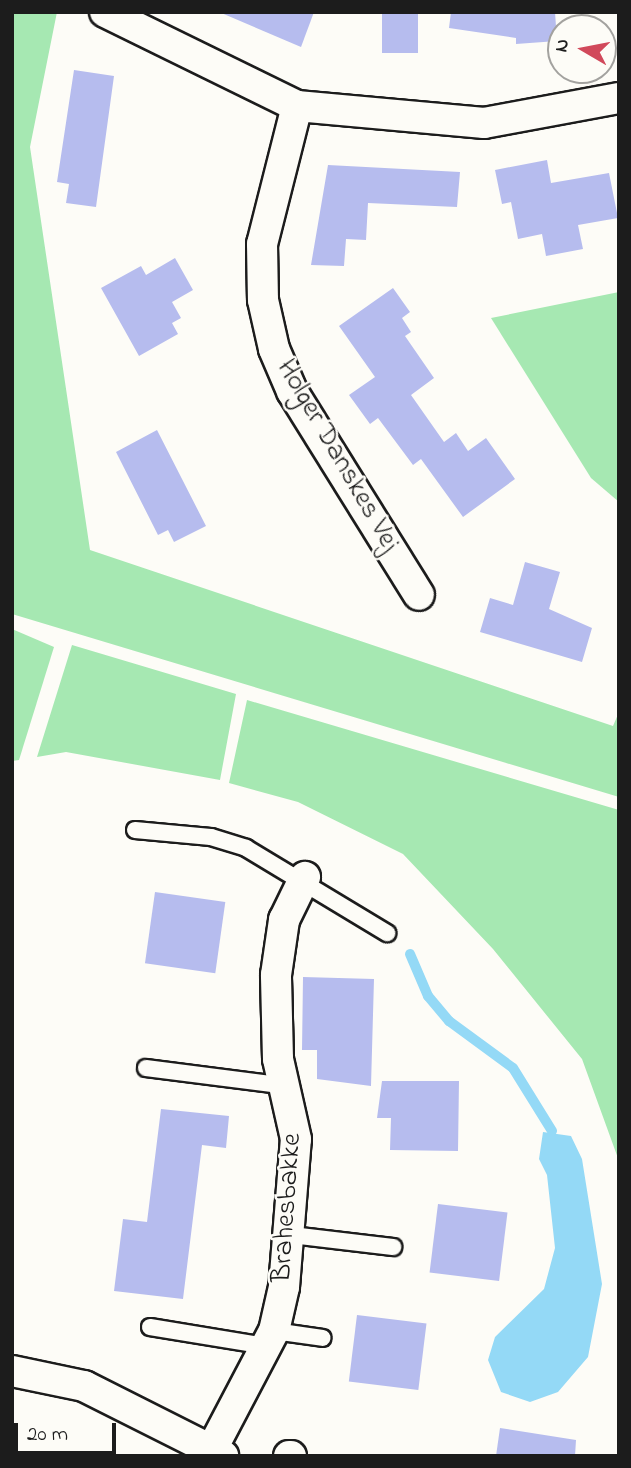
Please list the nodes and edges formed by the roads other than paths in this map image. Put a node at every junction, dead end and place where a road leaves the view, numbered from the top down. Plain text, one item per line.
1 (105, 12) edge
2 (619, 98) edge
3 (297, 106) junction
4 (419, 595) dead end
5 (135, 830) dead end
6 (304, 877) junction
7 (387, 933) dead end
8 (146, 1068) dead end
9 (286, 1086) junction
10 (291, 1236) junction
11 (393, 1247) dead end
12 (150, 1327) dead end
13 (270, 1339) junction
14 (323, 1339) dead end
15 (12, 1371) edge
16 (218, 1451) edge

1 - 3 street
2 - 3 street
3 - 4 street, Holger Danskes Vej
5 - 6 lane
6 - 7 lane
6 - 9 street, Brahesbakke
8 - 9 lane
9 - 10 street, Brahesbakke
10 - 11 lane
10 - 13 street, Brahesbakke
12 - 13 lane
13 - 14 lane
13 - 16 street, Brahesbakke
15 - 16 street, Brahesbakke

